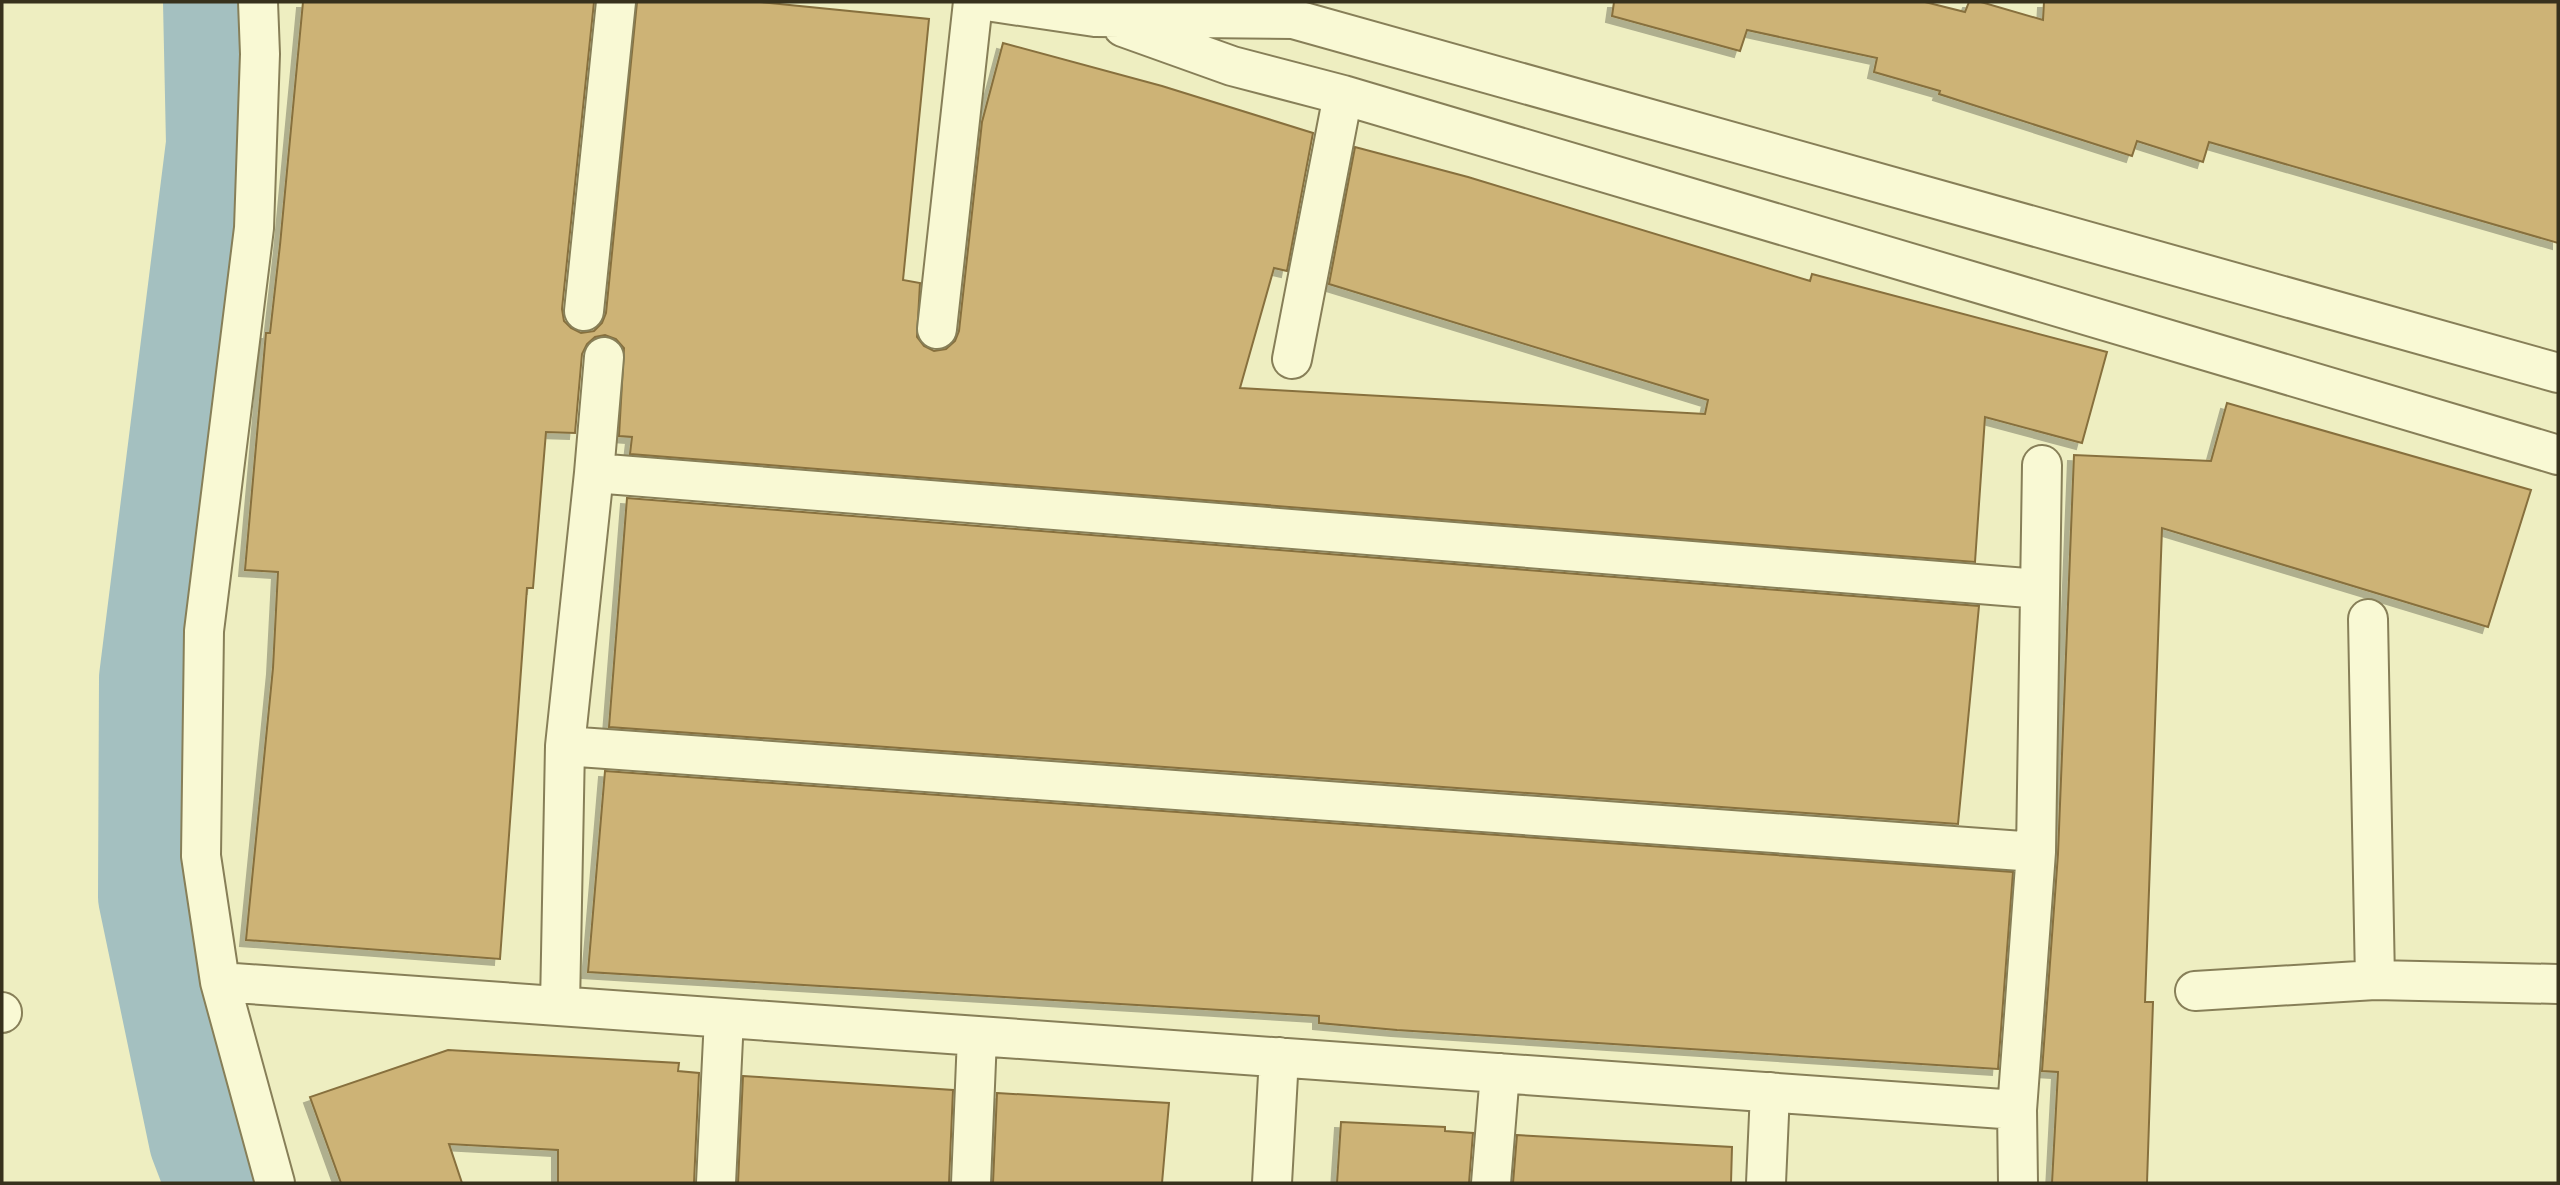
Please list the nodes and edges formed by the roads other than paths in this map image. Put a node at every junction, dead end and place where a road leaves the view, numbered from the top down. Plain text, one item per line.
1 (258, 2) edge
2 (617, 2) edge
3 (973, 2) edge
4 (993, 2) edge
5 (1095, 17) junction
6 (1343, 95) junction
7 (584, 311) dead end
8 (937, 329) dead end
9 (604, 358) dead end
10 (1292, 359) dead end
11 (2558, 373) edge
12 (2558, 455) edge
13 (2042, 465) dead end
14 (594, 473) junction
15 (2040, 589) junction
16 (2368, 619) dead end
17 (565, 746) junction
18 (2036, 852) junction
19 (2375, 980) junction
20 (220, 982) junction
21 (2558, 984) edge
22 (2195, 991) dead end
23 (560, 1006) junction
24 (724, 1018) junction
25 (977, 1037) junction
26 (1279, 1057) junction
27 (1500, 1073) junction
28 (1770, 1092) junction
29 (2017, 1110) junction
30 (275, 1183) edge
31 (716, 1183) edge
32 (971, 1183) edge
33 (1272, 1183) edge
34 (1491, 1183) edge
35 (1766, 1183) edge
36 (2018, 1183) edge

1 - 20 street
2 - 7 street
3 - 8 street
4 - 5 street
5 - 6 street
5 - 11 street
6 - 10 street
6 - 12 street
9 - 14 street
13 - 15 street
14 - 15 street
14 - 17 street
15 - 18 street
16 - 19 street
17 - 18 street
17 - 23 street
18 - 29 street
19 - 21 street
19 - 22 street
20 - 23 street
20 - 30 street
23 - 24 street
24 - 25 street
24 - 31 street
25 - 26 street
25 - 32 street
26 - 27 street
26 - 33 street
27 - 28 street
27 - 34 street
28 - 29 street
28 - 35 street
29 - 36 street

